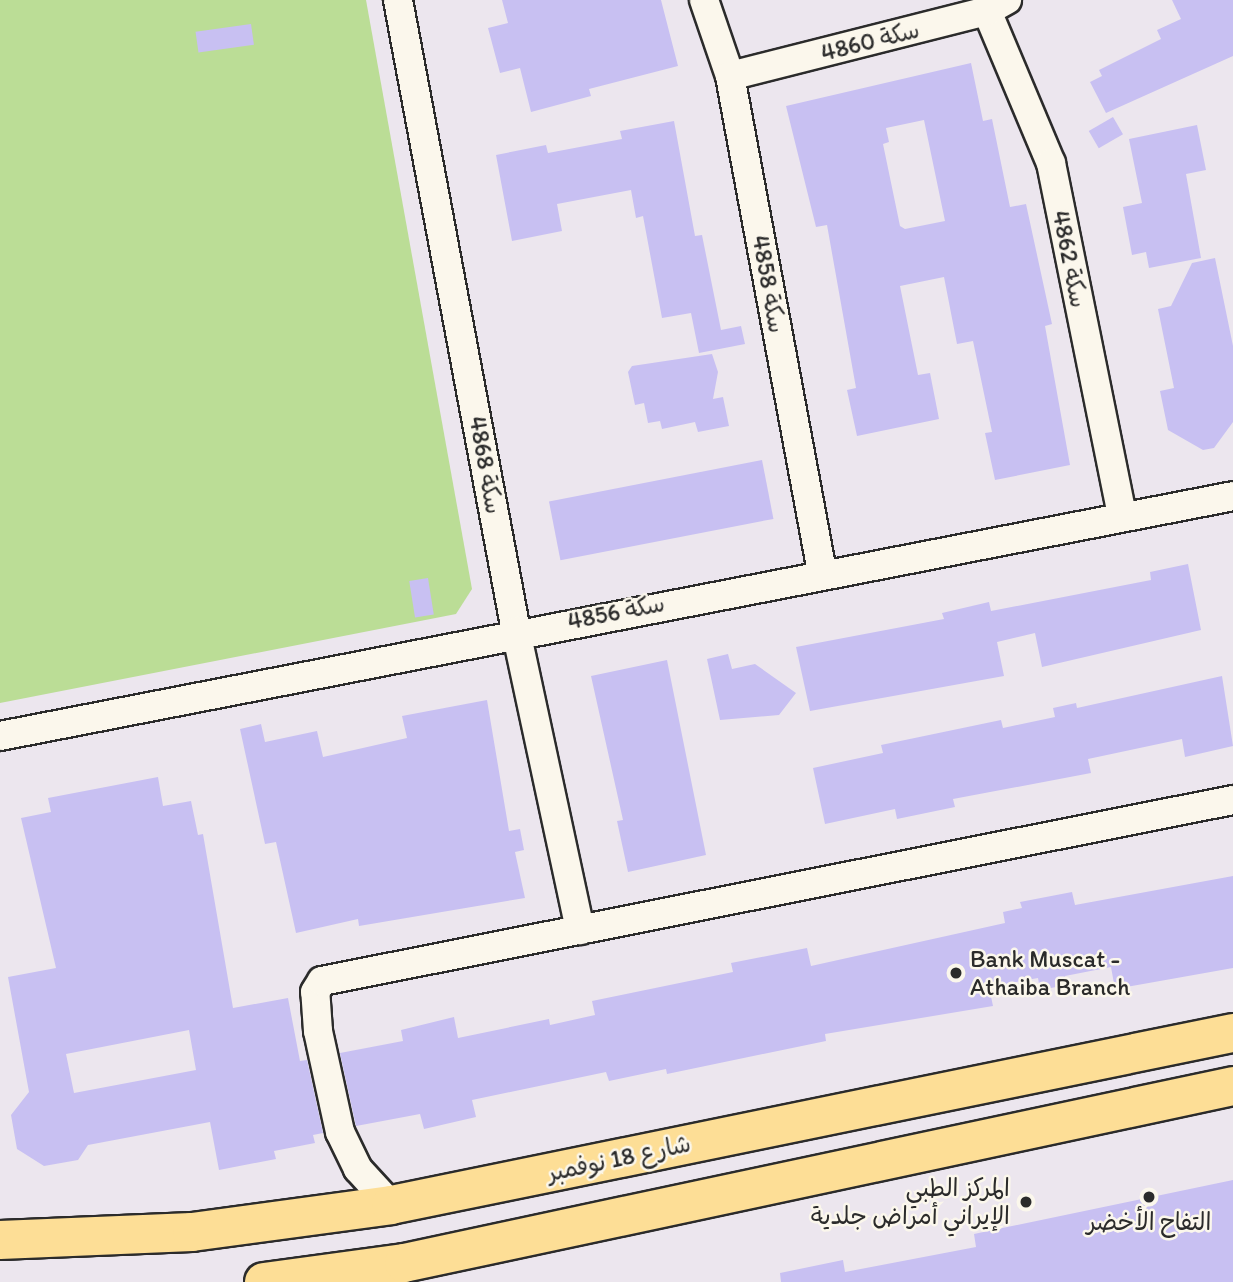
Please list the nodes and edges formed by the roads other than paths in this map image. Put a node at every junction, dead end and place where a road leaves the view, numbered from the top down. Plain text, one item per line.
1 (398, 0) edge
2 (704, 0) edge
3 (997, 5) edge
4 (730, 76) junction
5 (1233, 496) edge
6 (1122, 516) junction
7 (822, 572) junction
8 (516, 631) junction
9 (0, 736) edge
10 (1233, 800) edge
11 (580, 930) junction
12 (1233, 1033) edge
13 (1233, 1086) edge
14 (391, 1205) junction
15 (0, 1240) edge
16 (405, 1273) edge
17 (264, 1282) edge

1 - 8 street, سكة 4868
2 - 4 street, سكة 4858
3 - 4 street, سكة 4860
3 - 6 street, سكة 4862
4 - 7 street, سكة 4858
5 - 6 street, سكة 4856
6 - 7 street, سكة 4856
7 - 8 street, سكة 4856
8 - 9 street, سكة 4856
8 - 11 street, سكة 4868
10 - 11 street
11 - 14 street
12 - 14 main road, شارع 18 نوفمبر
13 - 16 main road
14 - 15 main road, شارع 18 نوفمبر
16 - 17 main road

